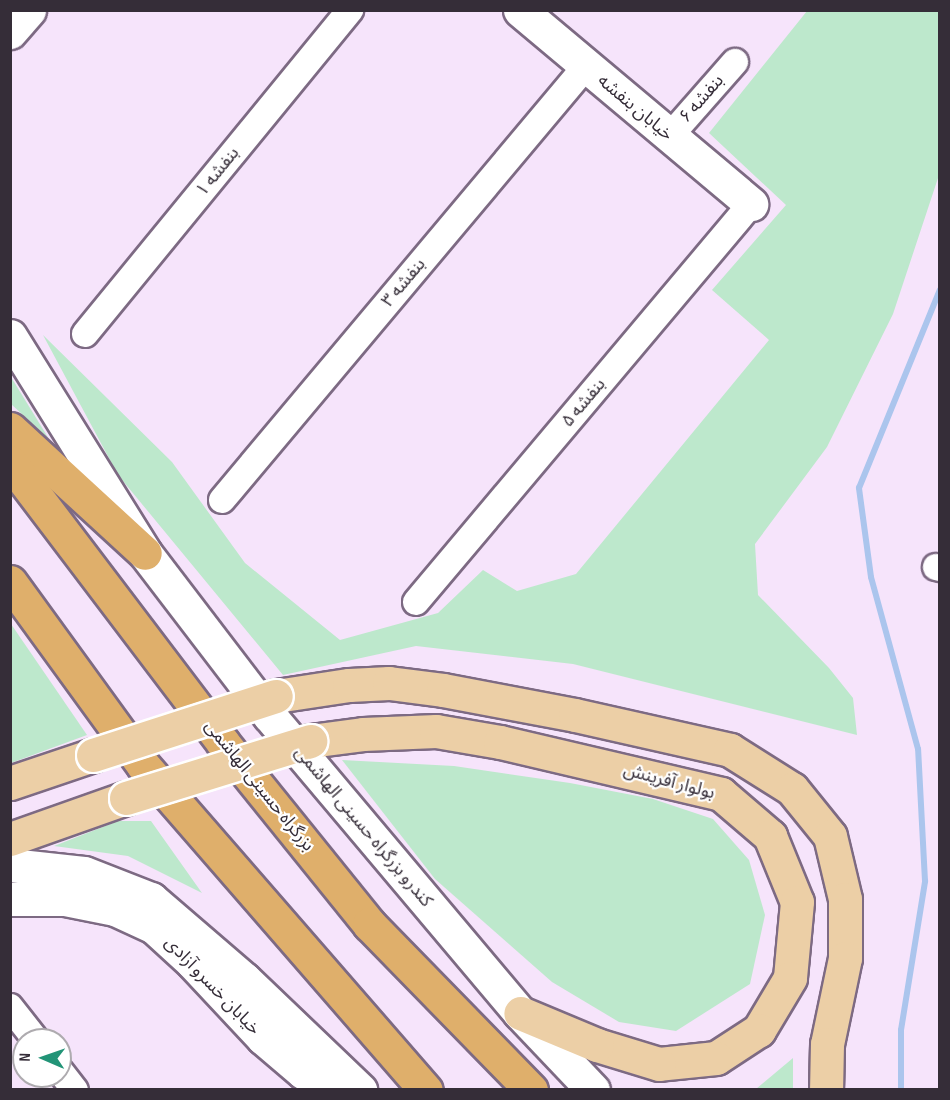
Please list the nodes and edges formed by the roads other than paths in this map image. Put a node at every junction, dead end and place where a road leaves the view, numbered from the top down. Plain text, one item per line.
1 (29, 10) edge
2 (350, 10) edge
3 (520, 10) edge
4 (10, 32) edge
5 (735, 62) dead end
6 (586, 66) junction
7 (669, 137) junction
8 (751, 204) joint
9 (85, 334) dead end
10 (10, 336) edge
11 (10, 429) edge
12 (10, 462) edge
13 (222, 500) dead end
14 (145, 553) junction
15 (10, 582) edge
16 (416, 602) dead end
17 (10, 783) edge
18 (10, 840) edge
19 (10, 865) edge
20 (10, 899) edge
21 (10, 1007) edge
22 (520, 1013) junction
23 (27, 1028) edge
24 (333, 1089) edge
25 (360, 1089) edge
26 (426, 1089) edge
27 (531, 1089) edge
28 (593, 1089) edge
29 (826, 1089) edge

1 - 4 main road
2 - 9 street, بنفشه ۱
3 - 6 main road, خیابان بنفشه
5 - 7 street, بنفشه ۶
6 - 7 main road, خیابان بنفشه
6 - 13 street, بنفشه ۳
7 - 8 main road, خیابان بنفشه
8 - 16 street, بنفشه ۵
10 - 14 main road, کندرو بزرگراه حسینی الهاشمی
11 - 14 highway
12 - 27 highway, بزرگراه حسینی الهاشمی
14 - 22 main road, کندرو بزرگراه حسینی الهاشمی
15 - 26 highway
17 - 29 main road, bridge
18 - 22 main road, بولوار آفرینش, bridge
19 - 25 main road
20 - 24 main road, خیابان خسرو آزادی
21 - 23 street
22 - 28 main road, کندرو بزرگراه حسینی الهاشمی

